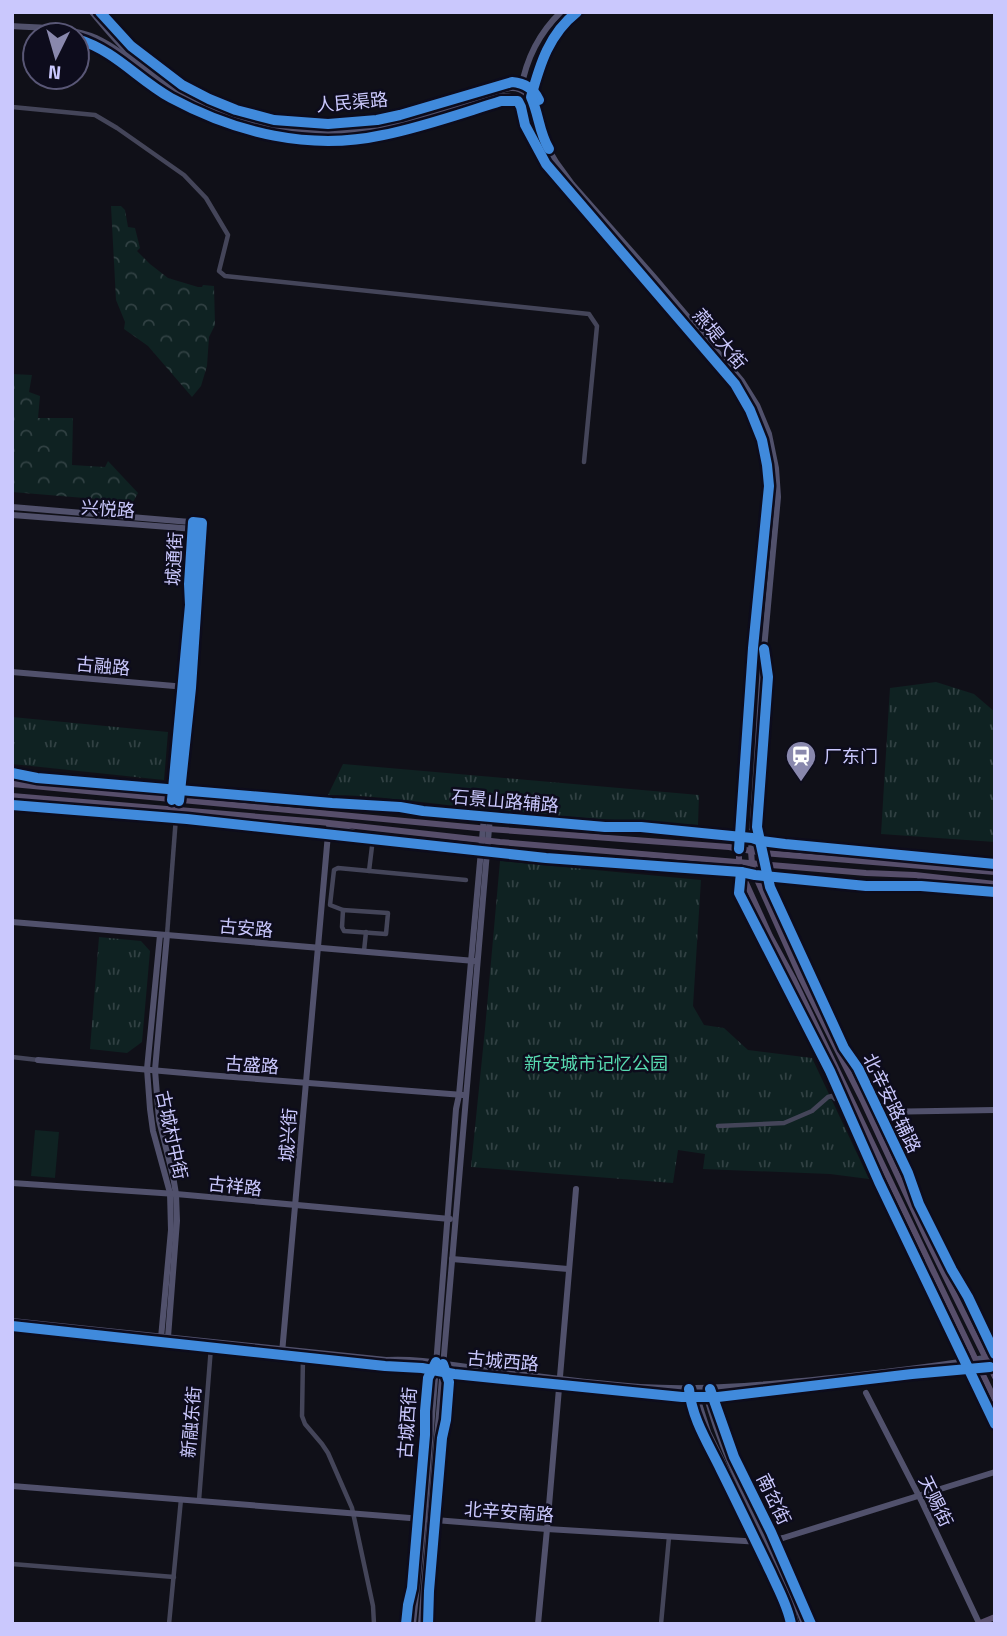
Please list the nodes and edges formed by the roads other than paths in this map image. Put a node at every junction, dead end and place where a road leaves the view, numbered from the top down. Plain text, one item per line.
1 (92, 12) edge
2 (561, 12) edge
3 (577, 12) edge
4 (12, 26) edge
5 (521, 89) junction
6 (531, 97) junction
7 (518, 101) joint
8 (12, 107) edge
9 (584, 462) dead end
10 (12, 507) edge
11 (12, 515) edge
12 (193, 526) junction
13 (12, 672) edge
14 (182, 687) junction
15 (191, 688) junction
16 (12, 773) edge
17 (12, 779) edge
18 (12, 784) edge
19 (30, 786) junction
20 (176, 790) junction
21 (12, 796) edge
22 (252, 796) junction
23 (175, 800) junction
24 (12, 805) edge
25 (266, 808) junction
26 (176, 810) junction
27 (487, 817) junction
28 (176, 820) junction
29 (320, 822) junction
30 (486, 828) junction
31 (328, 834) junction
32 (740, 837) junction
33 (373, 838) junction
34 (752, 838) junction
35 (485, 840) junction
36 (739, 849) junction
37 (484, 851) junction
38 (621, 851) junction
39 (751, 851) junction
40 (739, 863) junction
41 (752, 864) junction
42 (995, 864) edge
43 (657, 865) junction
44 (765, 865) junction
45 (369, 871) junction
46 (741, 872) junction
47 (995, 872) edge
48 (755, 875) junction
49 (915, 875) junction
50 (767, 876) junction
51 (466, 880) dead end
52 (995, 884) edge
53 (946, 888) junction
54 (995, 892) edge
55 (343, 909) junction
56 (12, 922) edge
57 (366, 932) junction
58 (163, 935) junction
59 (318, 948) junction
60 (364, 951) junction
61 (474, 961) junction
62 (817, 990) junction
63 (821, 1017) junction
64 (830, 1055) junction
65 (12, 1057) edge
66 (38, 1060) joint
67 (147, 1069) junction
68 (155, 1070) junction
69 (830, 1071) junction
70 (306, 1083) junction
71 (462, 1095) junction
72 (840, 1097) junction
73 (995, 1110) edge
74 (878, 1112) junction
75 (718, 1126) dead end
76 (12, 1182) edge
77 (576, 1189) dead end
78 (173, 1194) junction
79 (919, 1204) junction
80 (296, 1206) junction
81 (452, 1219) junction
82 (916, 1239) junction
83 (927, 1239) junction
84 (908, 1242) junction
85 (452, 1259) junction
86 (928, 1262) junction
87 (568, 1269) junction
88 (931, 1290) junction
89 (12, 1321) edge
90 (12, 1326) edge
91 (165, 1339) junction
92 (211, 1347) junction
93 (283, 1352) junction
94 (995, 1355) edge
95 (303, 1357) junction
96 (986, 1358) junction
97 (974, 1360) junction
98 (439, 1363) junction
99 (967, 1365) junction
100 (992, 1367) edge
101 (979, 1368) junction
102 (438, 1371) junction
103 (995, 1377) edge
104 (559, 1381) junction
105 (695, 1389) junction
106 (704, 1389) junction
107 (866, 1393) dead end
108 (697, 1397) junction
109 (707, 1398) junction
110 (995, 1400) edge
111 (995, 1424) edge
112 (995, 1472) edge
113 (12, 1486) edge
114 (919, 1497) junction
115 (181, 1499) junction
116 (199, 1500) junction
117 (353, 1514) junction
118 (427, 1520) junction
119 (547, 1529) junction
120 (669, 1536) junction
121 (764, 1541) junction
122 (12, 1564) edge
123 (174, 1577) junction
124 (995, 1617) edge
125 (169, 1624) edge
126 (374, 1624) edge
127 (413, 1624) edge
128 (421, 1624) edge
129 (538, 1624) edge
130 (661, 1624) edge
131 (796, 1624) edge
132 (804, 1624) edge
133 (978, 1624) edge

1 - 5 main road, 人民渠路
2 - 5 main road
3 - 6 main road
4 - 7 main road, 人民渠路
5 - 6 main road
6 - 34 main road, 燕堤大街
7 - 32 main road, 燕堤大街
8 - 9 street
10 - 12 main road, 兴悦路
11 - 12 main road, 兴悦路
12 - 14 main road, 城通街
12 - 15 main road, 城通街
13 - 14 main road, 古融路
14 - 15 main road, 古融路
14 - 20 main road, 城通街
15 - 20 main road, 城通街
16 - 20 main road, 石景山路辅路
17 - 19 main road
18 - 19 main road
19 - 23 main road
20 - 22 main road, 石景山路辅路
20 - 23 main road, 城通街
21 - 26 main road
22 - 25 main road
22 - 27 main road, 石景山路辅路
23 - 25 main road
24 - 28 main road
25 - 30 main road
26 - 28 street
26 - 29 main road
27 - 30 main road, 古城西街
27 - 32 main road, 石景山路辅路
28 - 31 main road
28 - 58 street
29 - 33 main road
29 - 35 main road
30 - 35 main road, 古城西街
30 - 36 main road
31 - 33 main road
31 - 59 main road, 城兴街
32 - 34 main road, 石景山路辅路
32 - 36 main road, 燕堤大街
33 - 37 main road
33 - 45 street
34 - 39 main road, 燕堤大街
34 - 42 main road, 石景山路辅路
35 - 37 main road, 古城西街
35 - 38 main road
36 - 39 main road
36 - 40 main road
37 - 43 main road
37 - 61 main road, 古城西街
38 - 40 main road
38 - 43 main road
39 - 41 main road
39 - 47 main road
40 - 41 main road
40 - 46 main road
41 - 44 main road
41 - 48 main road
43 - 46 main road
44 - 49 main road
44 - 50 main road, 北辛安路辅路
45 - 51 street
45 - 55 street
46 - 48 main road
46 - 64 main road
46 - 69 main road
48 - 50 main road
48 - 63 main road
49 - 52 main road
49 - 53 main road
50 - 53 main road
50 - 62 main road, 北辛安路辅路
53 - 54 main road
55 - 57 street
55 - 57 street
56 - 58 main road, 古安路
57 - 60 street
58 - 59 main road, 古安路
58 - 67 main road, 古城村中街
58 - 68 main road, 古城村中街
59 - 60 main road, 古安路
59 - 70 main road, 城兴街
60 - 61 main road, 古安路
61 - 71 main road, 古城西街
62 - 63 main road
62 - 74 main road, 北辛安路辅路
63 - 83 main road
64 - 69 main road
64 - 82 main road
65 - 66 street
66 - 67 main road, 古盛路
67 - 68 main road, 古盛路
67 - 78 main road, 古城村中街
68 - 70 main road, 古盛路
68 - 78 main road, 古城村中街
69 - 72 main road
70 - 71 main road, 古盛路
70 - 80 main road, 城兴街
71 - 81 main road, 古城西街
72 - 75 street
72 - 84 main road
73 - 74 main road
74 - 79 main road, 北辛安路辅路
76 - 78 main road, 古祥路
77 - 87 main road
78 - 80 main road, 古祥路
78 - 91 main road, 古城村中街
79 - 83 main road
79 - 94 main road, 北辛安路辅路
80 - 81 main road, 古祥路
80 - 93 main road, 城兴街
81 - 85 main road, 古城西街
81 - 98 main road, 古城西街
82 - 84 main road
82 - 86 main road
83 - 96 main road
84 - 88 main road
85 - 87 main road
85 - 98 main road, 古城西街
86 - 88 main road
86 - 97 main road
87 - 104 main road
88 - 99 main road
89 - 91 main road, 古城西路
90 - 91 main road, 古城西路
91 - 92 main road, 古城西路
91 - 93 main road, 古城西路
92 - 93 main road, 古城西路
92 - 116 street, 新融东街
93 - 95 main road, 古城西路
93 - 98 main road, 古城西路
94 - 96 main road, 古城西路
95 - 102 main road, 古城西路
95 - 117 street
96 - 97 main road, 古城西路
96 - 100 main road
97 - 99 main road, 古城西路
97 - 101 main road
98 - 102 main road, 古城西街
98 - 104 main road, 古城西路
99 - 101 main road, 古城西路
99 - 106 main road, 古城西路
99 - 109 main road, 古城西路
99 - 111 main road
100 - 101 main road, 古城西路
100 - 103 main road
101 - 110 main road
102 - 104 main road, 古城西路
102 - 118 main road, 古城西街
104 - 105 main road, 古城西路
104 - 108 main road, 古城西路
104 - 119 main road
105 - 106 main road, 古城西路
105 - 108 main road, 南岔街
106 - 109 main road, 南岔街
107 - 114 main road, 天赐街
108 - 109 main road, 古城西路
108 - 121 main road, 南岔街
109 - 121 main road, 南岔街
112 - 114 main road, 北辛安南路
113 - 115 main road, 北辛安南路
114 - 121 main road, 北辛安南路
114 - 133 main road, 天赐街
115 - 116 main road, 北辛安南路
115 - 123 street
116 - 117 main road, 北辛安南路
117 - 118 main road, 北辛安南路
117 - 126 street
118 - 119 main road, 北辛安南路
118 - 127 main road, 古城西街
118 - 128 main road, 古城西街
119 - 120 main road, 北辛安南路
119 - 129 main road
120 - 121 main road, 北辛安南路
120 - 130 street
121 - 131 main road, 南岔街
121 - 132 main road, 南岔街
122 - 123 street
123 - 125 street
124 - 133 main road

